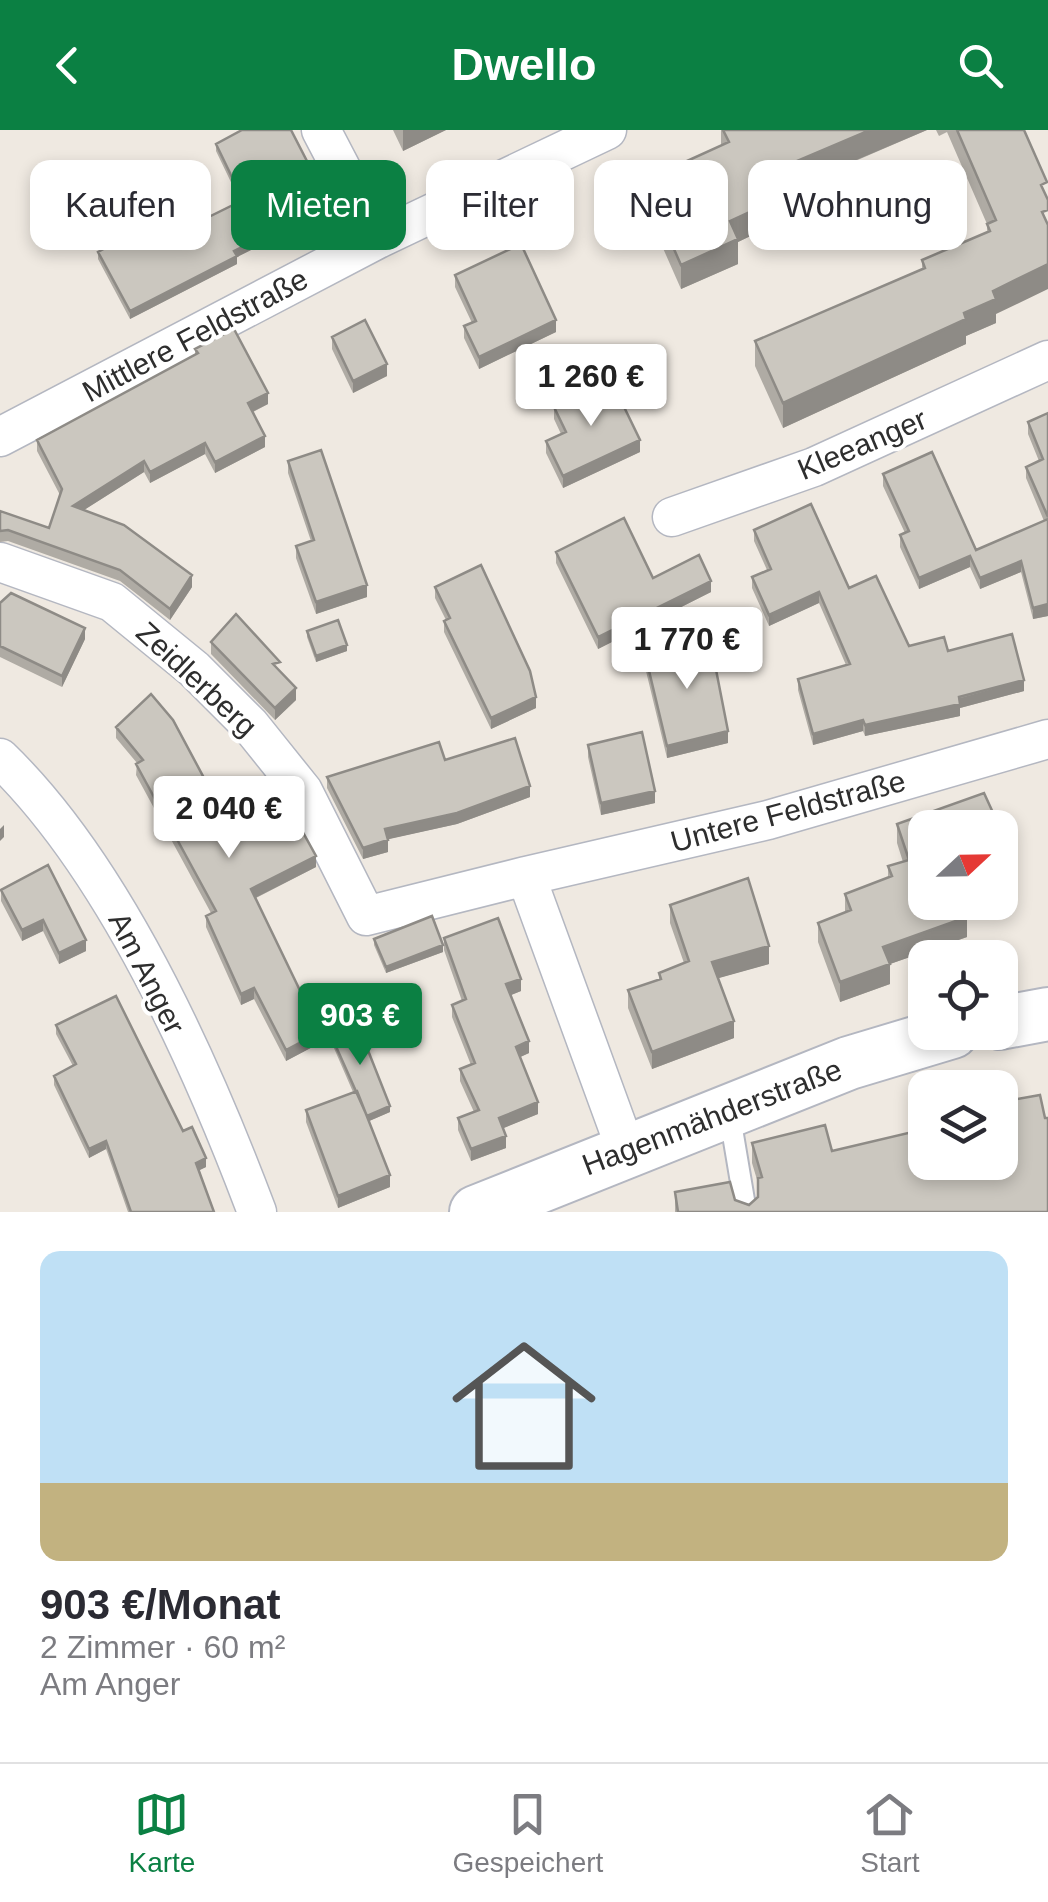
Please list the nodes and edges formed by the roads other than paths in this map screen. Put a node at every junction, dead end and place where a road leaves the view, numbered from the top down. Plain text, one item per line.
1 (321, 130) edge
2 (607, 130) edge
3 (337, 160) edge
4 (406, 226) edge
5 (357, 250) edge
6 (1048, 360) edge
7 (0, 438) edge
8 (672, 517) dead end
9 (0, 562) edge
10 (1048, 740) edge
11 (0, 758) edge
12 (526, 876) junction
13 (366, 916) joint
14 (1048, 1014) edge
15 (1018, 1020) edge
16 (908, 1045) edge
17 (729, 1108) junction
18 (626, 1150) junction
19 (257, 1212) edge
20 (476, 1212) edge
21 (746, 1212) edge

1 - 3 street
2 - 4 street, Mittlere Feldstraße
5 - 7 street, Mittlere Feldstraße
6 - 8 street, Kleeanger
9 - 13 street, Zeidlerberg
10 - 12 street, Untere Feldstraße
11 - 19 street, Am Anger
12 - 13 street, Untere Feldstraße
12 - 18 street
14 - 15 street
16 - 17 street, Hagenmähderstraße
17 - 18 street, Hagenmähderstraße
17 - 21 lane
18 - 20 street, Hagenmähderstraße

